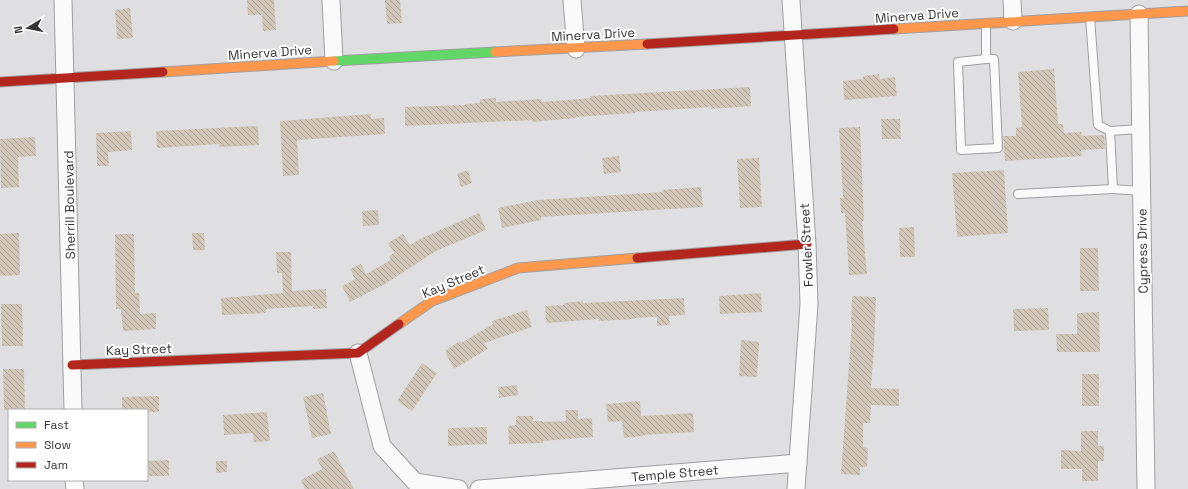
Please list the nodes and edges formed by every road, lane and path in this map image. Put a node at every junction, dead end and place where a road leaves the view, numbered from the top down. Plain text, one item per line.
1 (63, 0) edge
2 (331, 0) edge
3 (572, 0) edge
4 (791, 0) edge
5 (1012, 0) edge
6 (1138, 10) junction
7 (1188, 11) edge
8 (1090, 16) junction
9 (1013, 21) junction
10 (986, 23) junction
11 (794, 36) junction
12 (576, 48) junction
13 (986, 59) junction
14 (334, 61) junction
15 (66, 78) junction
16 (0, 82) edge
17 (1140, 129) junction
18 (1110, 131) junction
19 (1113, 189) junction
20 (1141, 191) junction
21 (1018, 194) dead end
22 (807, 244) junction
23 (358, 353) junction
24 (72, 365) junction
25 (73, 409) edge
26 (798, 463) junction
27 (459, 489) edge
28 (479, 489) edge
29 (796, 489) edge
30 (1146, 489) edge

1 - 15 street, Sherrill Boulevard
2 - 14 street
3 - 12 street
4 - 11 street, Fowler Street
5 - 9 street
6 - 7 street, Minerva Drive
6 - 8 street, Minerva Drive
6 - 17 street, Cypress Drive
8 - 9 street, Minerva Drive
8 - 18 lane
9 - 10 street, Minerva Drive
10 - 11 street, Minerva Drive
10 - 13 lane
11 - 12 street, Minerva Drive
11 - 22 street, Fowler Street
12 - 14 street, Minerva Drive
13 - 13 lane
14 - 15 street, Minerva Drive
15 - 16 street, Minerva Drive
15 - 24 street, Sherrill Boulevard
17 - 18 lane
17 - 20 street, Cypress Drive
18 - 19 lane
19 - 20 lane
19 - 21 lane
20 - 30 street, Cypress Drive
22 - 23 street, Kay Street
22 - 26 street, Fowler Street
23 - 24 street, Kay Street
23 - 27 street
24 - 25 street, Sherrill Boulevard
26 - 28 street, Temple Street
26 - 29 street, Fowler Street

